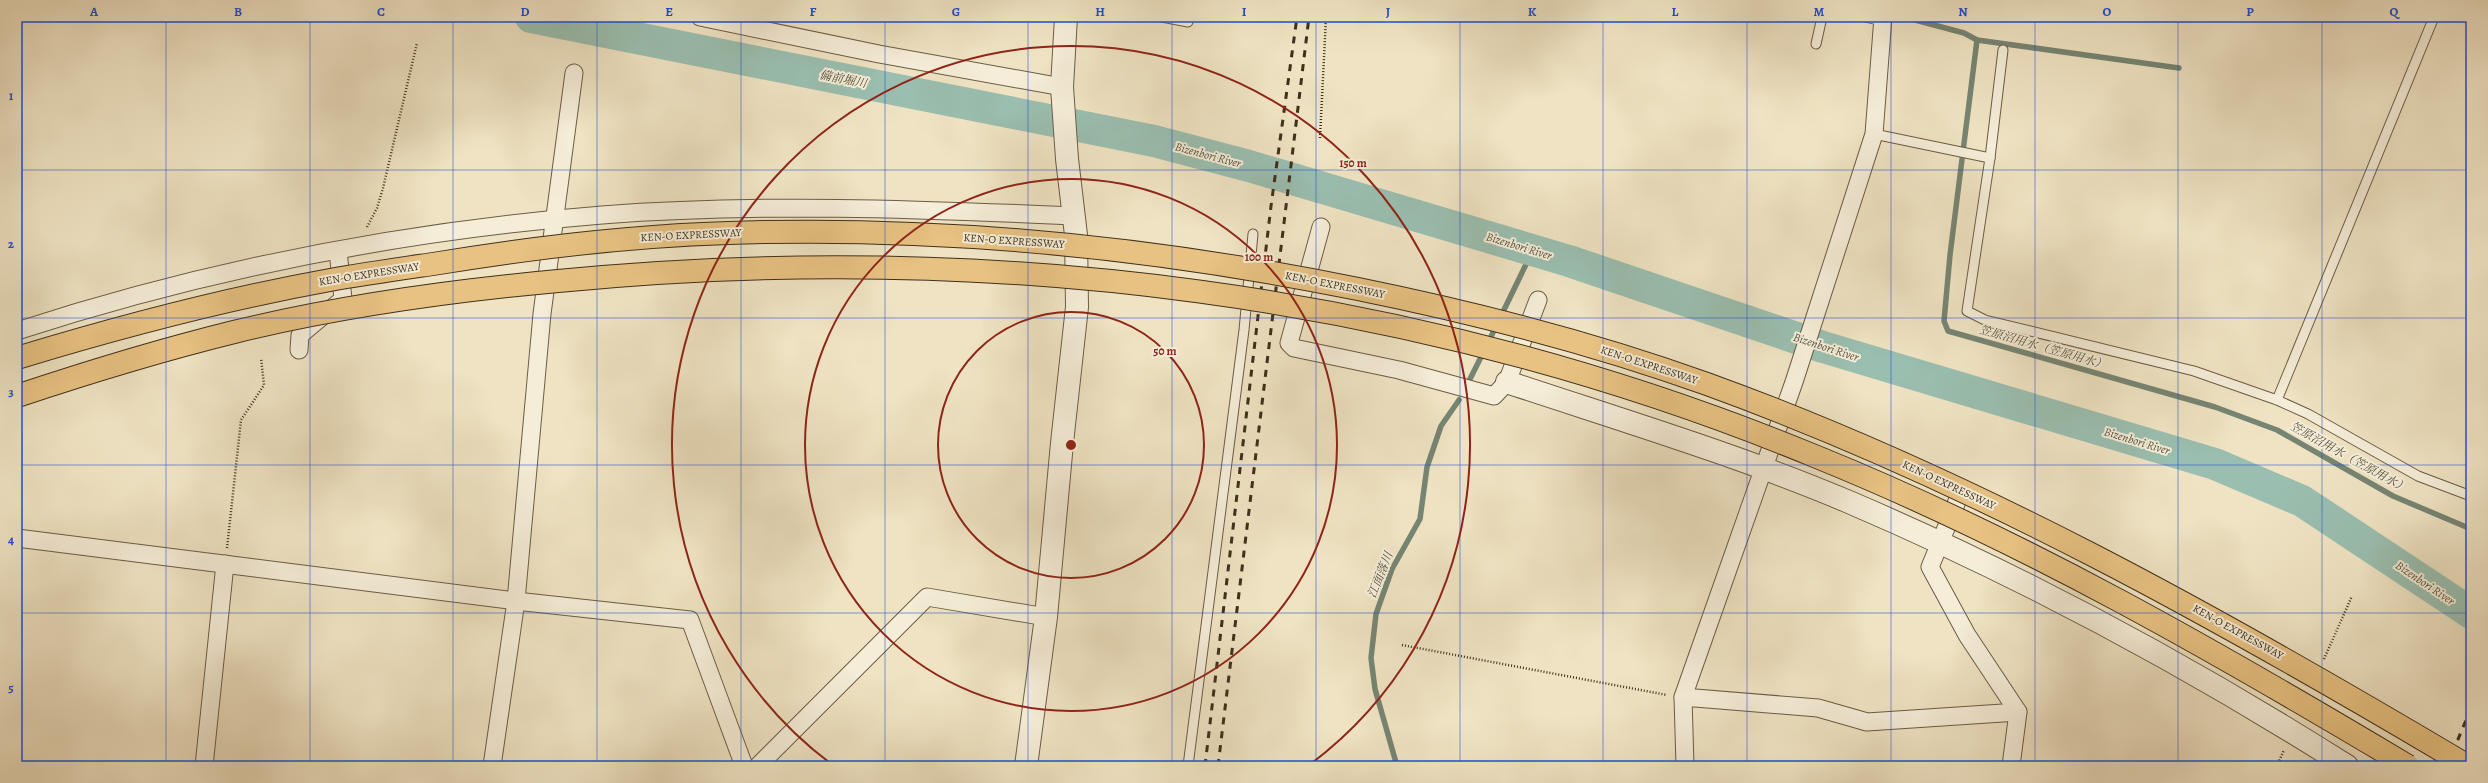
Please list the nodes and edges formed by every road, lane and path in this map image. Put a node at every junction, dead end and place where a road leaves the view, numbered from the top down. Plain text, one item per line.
1 (700, 17) edge
2 (1066, 17) edge
3 (1162, 17) edge
4 (1326, 17) edge
5 (1822, 17) edge
6 (1865, 17) edge
7 (2434, 17) edge
8 (1883, 19) edge
9 (1188, 22) dead end
10 (417, 43) dead end
11 (1816, 44) dead end
12 (2003, 50) dead end
13 (574, 74) dead end
14 (1063, 89) junction
15 (1874, 134) junction
16 (1320, 138) dead end
17 (1990, 158) junction
18 (1075, 216) junction
19 (556, 220) junction
20 (1321, 227) dead end
21 (1253, 234) dead end
22 (364, 246) junction
23 (338, 251) junction
24 (1538, 300) dead end
25 (17, 331) edge
26 (299, 350) dead end
27 (17, 358) edge
28 (261, 358) dead end
29 (1507, 382) junction
30 (17, 396) edge
31 (2277, 400) junction
32 (1762, 469) junction
33 (2471, 496) edge
34 (1958, 499) dead end
35 (17, 538) edge
36 (1940, 542) junction
37 (225, 564) junction
38 (516, 601) junction
39 (1046, 617) junction
40 (1402, 645) dead end
41 (1683, 697) junction
42 (2018, 712) junction
43 (204, 766) edge
44 (492, 766) edge
45 (744, 766) edge
46 (758, 766) edge
47 (1026, 766) edge
48 (1188, 766) edge
49 (1685, 766) edge
50 (2011, 766) edge
51 (2347, 766) edge
52 (2408, 766) edge
53 (2468, 766) edge

1 - 14 street
2 - 14 street
3 - 9 lane
4 - 16 path
5 - 11 lane
6 - 8 lane
7 - 31 lane
8 - 15 street
10 - 22 path
12 - 17 lane
13 - 19 street
14 - 18 street
15 - 17 lane
15 - 32 street
17 - 31 lane
18 - 19 street
18 - 39 street
19 - 22 street
19 - 38 street
20 - 29 street
21 - 48 lane
22 - 23 street
23 - 25 street
23 - 26 street
24 - 29 street
27 - 53 highway, KEN-O EXPRESSWAY, bridge
28 - 37 path
29 - 32 street
30 - 52 highway, bridge
31 - 33 lane
32 - 36 street
32 - 41 street
34 - 36 street
35 - 37 street
36 - 42 street
36 - 51 street
37 - 38 street
37 - 43 street
38 - 44 street
38 - 45 street
39 - 46 street
39 - 47 street
40 - 41 path
41 - 42 street
41 - 49 street
42 - 50 street

